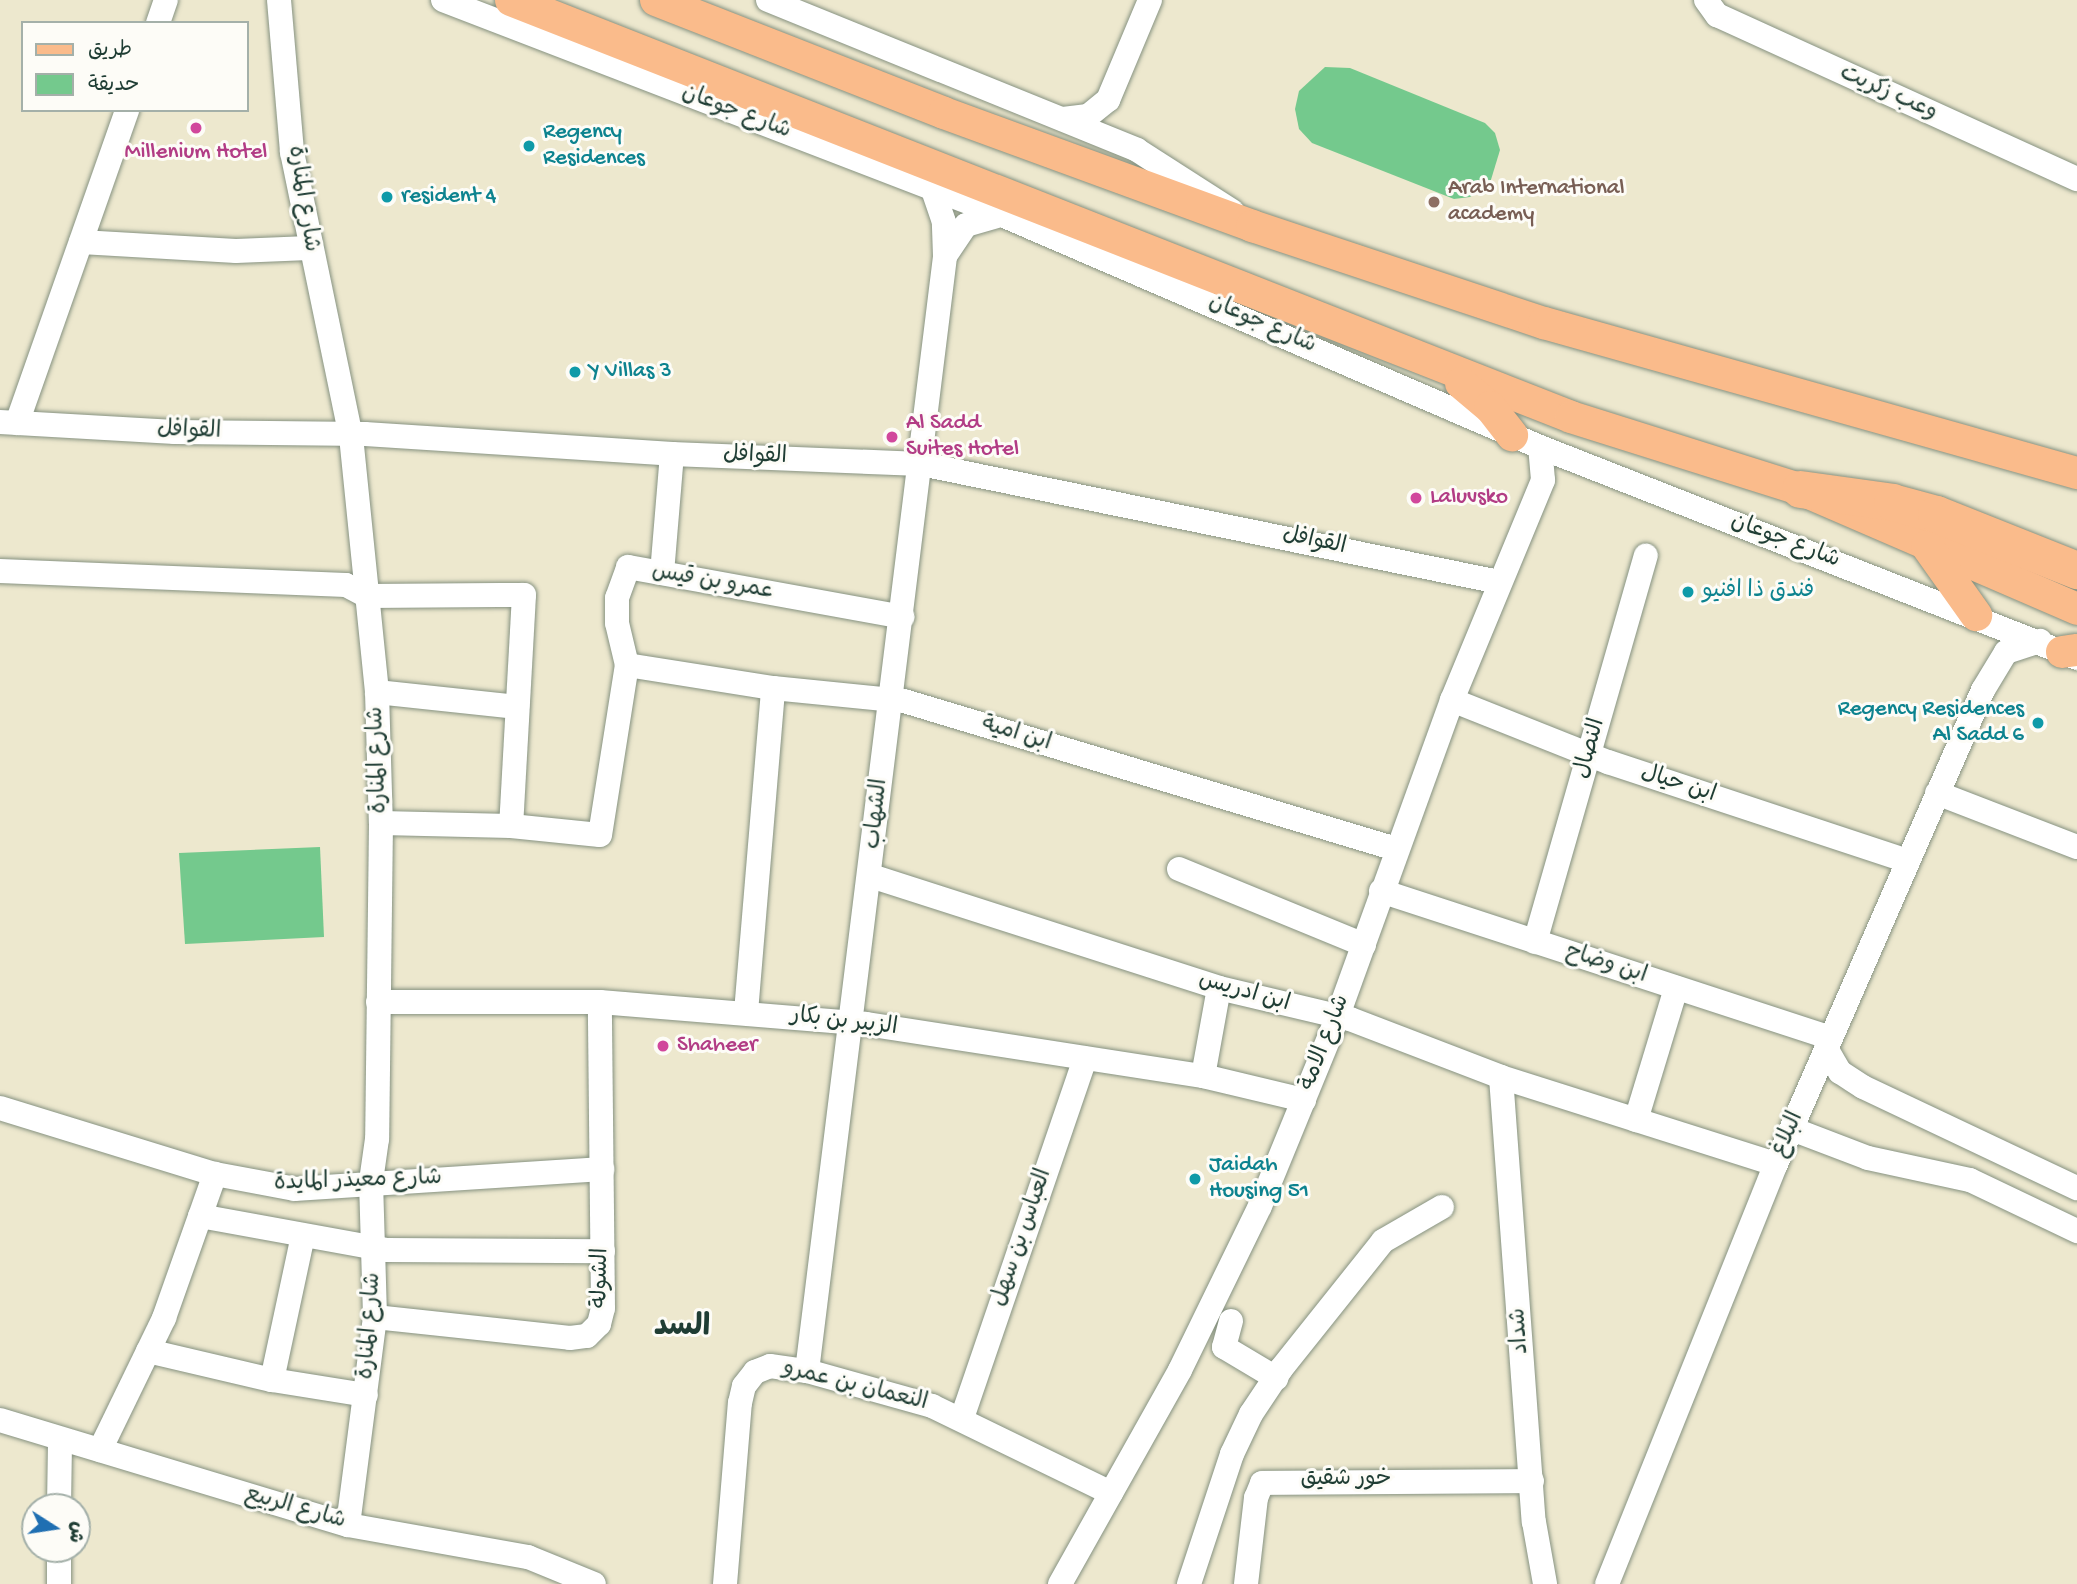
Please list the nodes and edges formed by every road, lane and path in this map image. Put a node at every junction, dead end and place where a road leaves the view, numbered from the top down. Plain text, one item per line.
1 (166, 0) edge
2 (279, 0) edge
3 (443, 0) edge
4 (511, 0) edge
5 (656, 0) edge
6 (1150, 0) edge
7 (1706, 0) edge
8 (780, 3) edge
9 (159, 21) edge
10 (1114, 89) junction
11 (126, 112) edge
12 (1063, 119) junction
13 (1123, 144) junction
14 (930, 176) junction
15 (2077, 179) edge
16 (1002, 215) junction
17 (1252, 226) junction
18 (80, 242) junction
19 (309, 248) junction
20 (945, 256) junction
21 (1432, 362) junction
22 (8, 422) edge
23 (351, 436) junction
24 (1526, 441) junction
25 (672, 454) junction
26 (1574, 460) junction
27 (921, 464) junction
28 (2077, 473) edge
29 (1544, 480) junction
30 (1800, 489) junction
31 (1927, 546) junction
32 (1646, 556) dead end
33 (2077, 570) edge
34 (0, 571) edge
35 (662, 573) junction
36 (1499, 582) junction
37 (367, 596) junction
38 (2077, 609) edge
39 (1976, 615) junction
40 (902, 617) junction
41 (2064, 650) edge
42 (628, 665) junction
43 (773, 688) junction
44 (1983, 690) junction
45 (377, 692) junction
46 (891, 699) junction
47 (1452, 700) junction
48 (517, 707) junction
49 (1588, 755) junction
50 (1937, 793) junction
51 (382, 823) junction
52 (511, 826) junction
53 (2077, 847) edge
54 (1396, 849) junction
55 (1908, 861) junction
56 (1179, 869) dead end
57 (871, 876) junction
58 (1381, 891) junction
59 (1535, 942) junction
60 (1364, 945) junction
61 (1219, 988) junction
62 (1676, 988) junction
63 (378, 1002) junction
64 (600, 1002) junction
65 (746, 1012) junction
66 (1337, 1018) junction
67 (853, 1024) junction
68 (1828, 1043) junction
69 (1085, 1058) junction
70 (1203, 1076) junction
71 (1501, 1077) junction
72 (1304, 1100) junction
73 (0, 1108) edge
74 (1636, 1120) junction
75 (1793, 1129) junction
76 (1776, 1164) junction
77 (602, 1169) junction
78 (215, 1174) junction
79 (371, 1181) junction
80 (2077, 1188) edge
81 (1442, 1207) dead end
82 (200, 1216) junction
83 (2077, 1231) edge
84 (303, 1236) junction
85 (375, 1248) junction
86 (603, 1251) junction
87 (375, 1317) junction
88 (1231, 1321) dead end
89 (148, 1351) junction
90 (807, 1371) junction
91 (1276, 1378) junction
92 (272, 1380) junction
93 (366, 1395) junction
94 (962, 1418) junction
95 (0, 1420) edge
96 (60, 1441) junction
97 (100, 1450) junction
98 (1532, 1480) junction
99 (59, 1493) edge
100 (1111, 1493) junction
101 (348, 1525) junction
102 (59, 1563) edge
103 (59, 1584) edge
104 (594, 1584) edge
105 (725, 1584) edge
106 (1060, 1584) edge
107 (1189, 1584) edge
108 (1246, 1584) edge
109 (1545, 1584) edge
110 (1607, 1584) edge

1 - 9 street
2 - 19 street, شارع المنارة
3 - 14 street, شارع جوعان
4 - 14 main road, شارع جوعان
5 - 17 main road
6 - 10 street
7 - 15 street, وعب زكريت
8 - 12 street
10 - 12 street
10 - 13 street
11 - 18 street
12 - 13 street
13 - 17 street
14 - 16 street, شارع جوعان
14 - 20 street, الشهاب
14 - 21 main road, شارع جوعان
16 - 20 street, الشهاب
16 - 24 street, شارع جوعان
17 - 28 main road
18 - 19 street
18 - 22 street
19 - 23 street, شارع المنارة
20 - 27 street, الشهاب
21 - 24 main road
21 - 30 main road, شارع جوعان
22 - 23 street, القوافل
23 - 25 street, القوافل
23 - 37 street, شارع المنارة
24 - 26 street, شارع جوعان
24 - 29 street
25 - 27 street, القوافل
25 - 35 street
26 - 29 street
26 - 39 street, شارع جوعان
27 - 36 street, القوافل
27 - 40 street, الشهاب
29 - 36 street, شارع الامة
30 - 31 main road, شارع جوعان
30 - 33 highway
31 - 38 main road, شارع جوعان
31 - 39 main road
32 - 49 street, النصال
34 - 37 street
35 - 40 street, عمرو بن قيس
35 - 42 street, عمرو بن قيس
36 - 47 street, شارع الامة
37 - 45 street, شارع المنارة
37 - 48 street
39 - 41 street, شارع جوعان
39 - 44 street, البلاغ
40 - 46 street, الشهاب
41 - 44 street, البلاغ
42 - 43 street, ابن امية
42 - 52 street, عمرو بن قيس
43 - 46 street, ابن امية
43 - 65 street
44 - 50 street, البلاغ
45 - 48 street
45 - 51 street, شارع المنارة
46 - 54 street, ابن امية
46 - 57 street, الشهاب
47 - 49 street, ابن حيال
47 - 54 street, شارع الامة
48 - 52 street
49 - 55 street, ابن حيال
49 - 59 street, النصال
50 - 53 street
50 - 55 street, البلاغ
51 - 52 street
51 - 63 street, شارع المنارة
54 - 58 street, شارع الامة
55 - 68 street, البلاغ
56 - 60 street
57 - 61 street, ابن ادريس
57 - 67 street, الشهاب
58 - 59 street, ابن وضاح
58 - 60 street, شارع الامة
59 - 62 street, ابن وضاح
60 - 66 street, شارع الامة
61 - 66 street, ابن ادريس
61 - 70 street
62 - 68 street, ابن وضاح
62 - 74 street
63 - 64 street, الزبير بن بكار
63 - 79 street, شارع المنارة
64 - 65 street, الزبير بن بكار
64 - 77 street, الشولة
65 - 67 street, الزبير بن بكار
66 - 71 street, ابن ادريس
66 - 72 street, شارع الامة
67 - 69 street, الزبير بن بكار
67 - 90 street, الشهاب
68 - 75 street, البلاغ
68 - 80 street
69 - 70 street, الزبير بن بكار
69 - 94 street, العباس بن سهل
70 - 72 street, الزبير بن بكار
71 - 74 street, ابن ادريس
71 - 98 street, شداد
72 - 100 street, شارع الامة
73 - 78 street, شارع معيذر المايدة
74 - 76 street, ابن ادريس
75 - 76 street, البلاغ
75 - 83 street
76 - 110 street, البلاغ
77 - 79 street, شارع معيذر المايدة
77 - 86 street, الشولة
78 - 79 street, شارع معيذر المايدة
78 - 82 street
79 - 85 street, شارع المنارة
81 - 91 street
82 - 84 street
82 - 89 street
84 - 85 street
84 - 92 street
85 - 86 street
85 - 87 street, شارع المنارة
86 - 87 street, الشولة
87 - 93 street, شارع المنارة
88 - 91 street
89 - 92 street
89 - 97 street
90 - 94 street, النعمان بن عمرو
90 - 105 street, النعمان بن عمرو
91 - 107 street
92 - 93 street
93 - 101 street, شارع المنارة
94 - 100 street, النعمان بن عمرو
95 - 96 street, شارع الربيع
96 - 97 street, شارع الربيع
96 - 99 street
97 - 101 street, شارع الربيع
98 - 108 street, خور شقيق
98 - 109 street, شداد
100 - 106 street, شارع الامة
101 - 104 street, شارع الربيع
102 - 103 street

